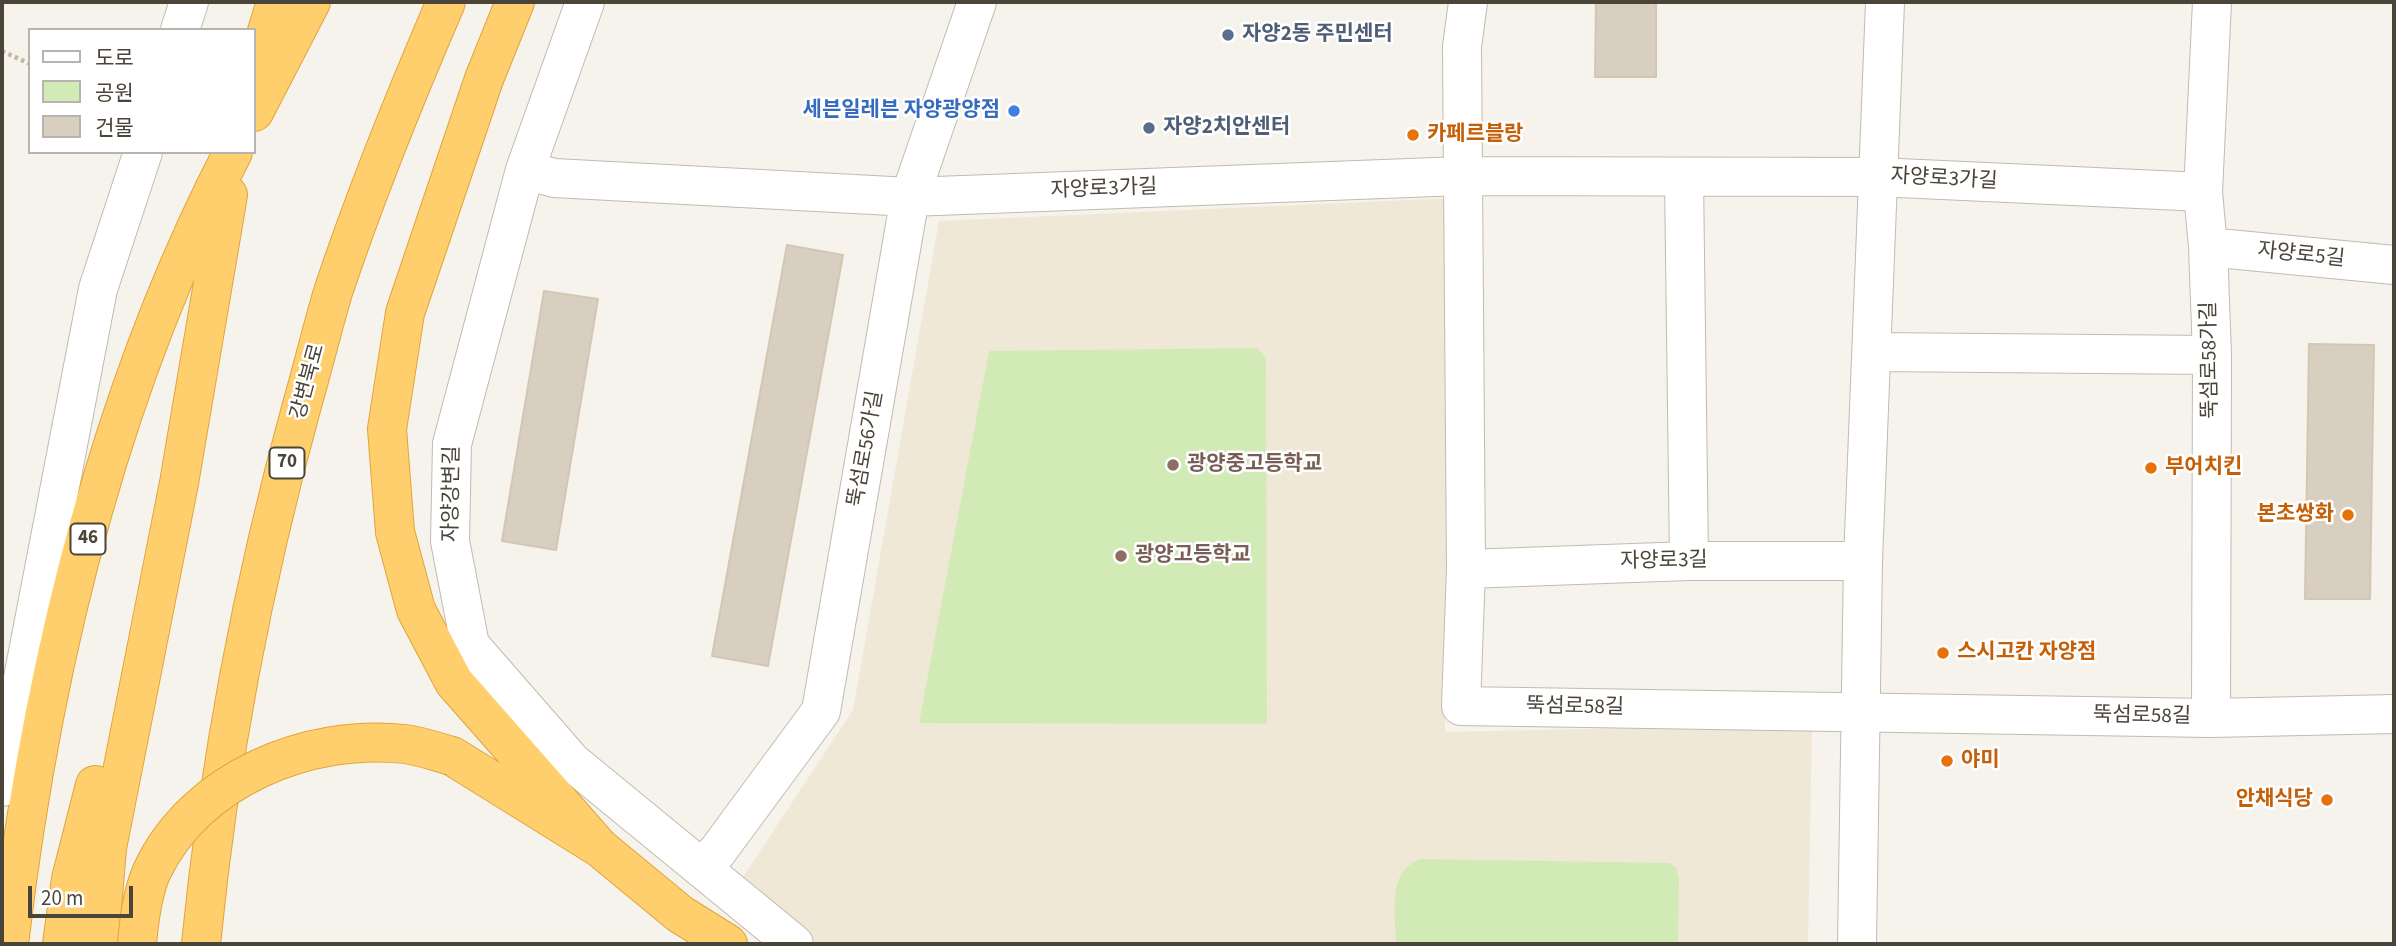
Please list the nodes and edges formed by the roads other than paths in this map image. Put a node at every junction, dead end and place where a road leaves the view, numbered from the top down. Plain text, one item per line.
1 (189, 2) edge
2 (276, 2) edge
3 (311, 2) edge
4 (446, 2) edge
5 (515, 2) edge
6 (585, 2) edge
7 (976, 2) edge
8 (1468, 2) edge
9 (1885, 2) edge
10 (2212, 2) edge
11 (181, 28) edge
12 (256, 70) edge
13 (256, 108) edge
14 (142, 154) edge
15 (234, 154) edge
16 (235, 154) edge
17 (524, 170) junction
18 (1462, 176) junction
19 (1877, 177) junction
20 (1684, 178) junction
21 (2203, 192) junction
22 (910, 197) junction
23 (2208, 247) junction
24 (2394, 265) edge
25 (1872, 352) junction
26 (2212, 355) junction
27 (185, 433) junction
28 (1689, 561) junction
29 (1863, 561) junction
30 (1466, 569) junction
31 (1862, 712) junction
32 (2394, 714) edge
33 (2211, 718) junction
34 (2, 786) edge
35 (600, 848) junction
36 (702, 867) junction
37 (680, 914) junction
38 (9, 944) edge
39 (62, 944) edge
40 (99, 944) edge
41 (137, 944) edge
42 (201, 944) edge
43 (708, 944) edge
44 (728, 944) edge
45 (794, 944) edge
46 (1857, 944) edge

1 - 11 street
2 - 12 highway
3 - 13 highway
4 - 42 highway, 강변북로 / 70
5 - 35 highway
6 - 17 street, 자양강변길
7 - 22 street, 뚝섬로56가길
8 - 18 street, 뚝섬로58길
9 - 19 street
10 - 21 street, 뚝섬로58가길
14 - 34 street
15 - 38 highway, 46
16 - 27 highway
17 - 22 street, 자양로3가길
17 - 36 street, 자양강변길
18 - 20 street, 자양로3가길
18 - 22 street, 자양로3가길
18 - 30 street, 뚝섬로58길
19 - 20 street, 자양로3가길
19 - 21 street, 자양로3가길
19 - 25 street
20 - 28 street
21 - 23 street, 뚝섬로58가길
22 - 36 street, 뚝섬로56가길
23 - 24 street, 자양로5길
23 - 26 street, 뚝섬로58가길
25 - 26 street
25 - 29 street
26 - 33 street, 뚝섬로58가길
27 - 39 highway
27 - 40 highway
28 - 29 street, 자양로3길
28 - 30 street, 자양로3길
29 - 31 street
30 - 31 street, 뚝섬로58길
31 - 33 street, 뚝섬로58길
31 - 46 street
32 - 33 street, 뚝섬로58길
35 - 37 highway
35 - 41 highway, bridge
36 - 45 street, 자양강변길
37 - 43 highway
37 - 44 highway

